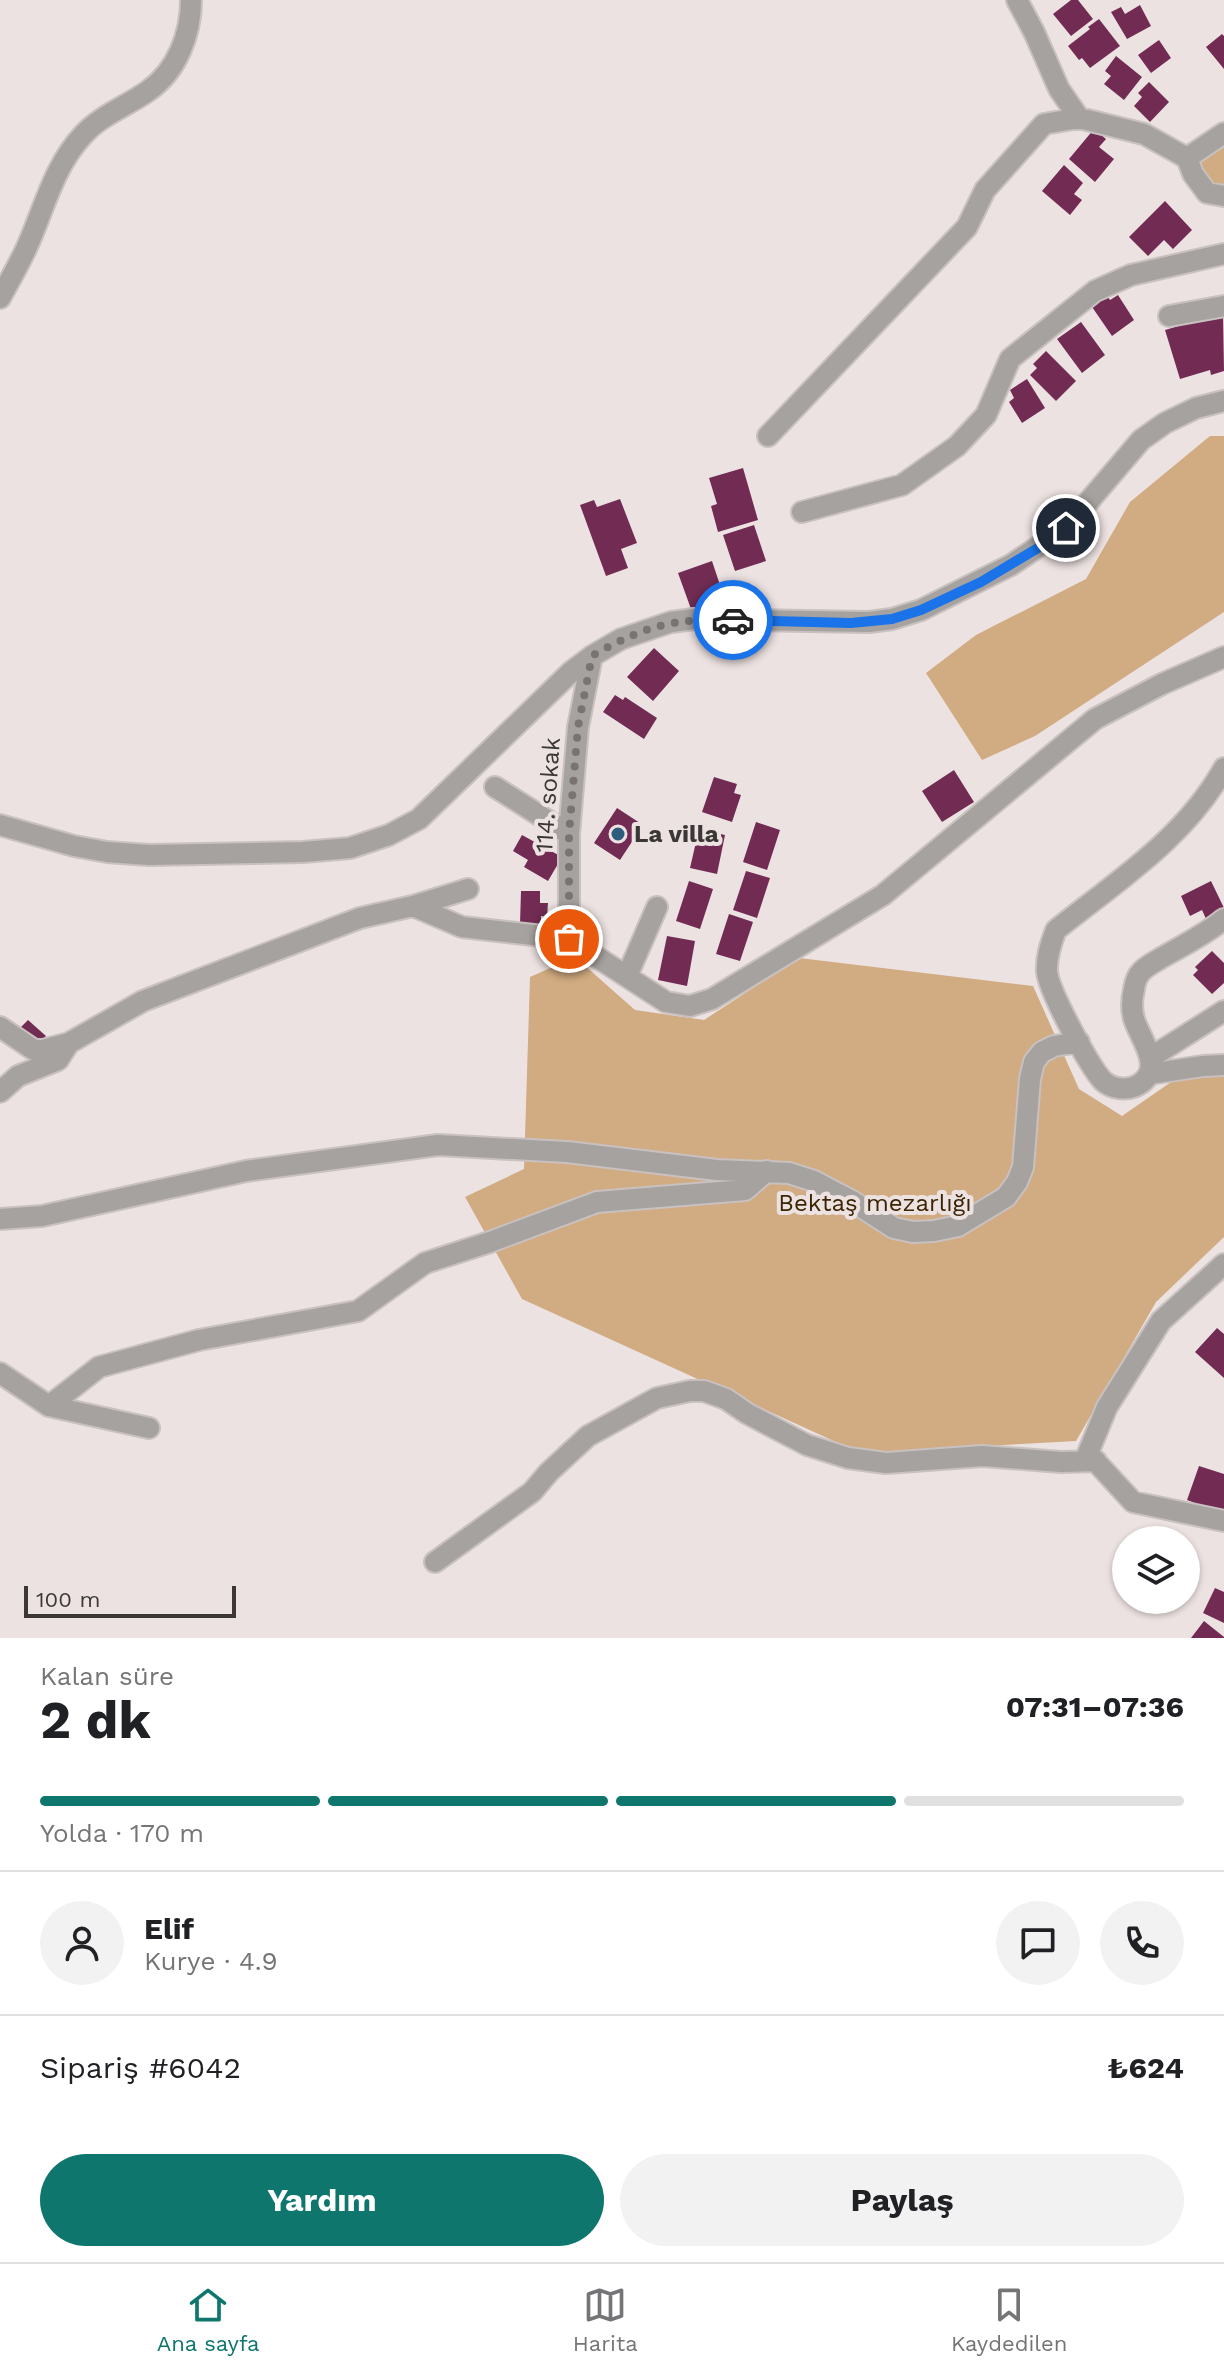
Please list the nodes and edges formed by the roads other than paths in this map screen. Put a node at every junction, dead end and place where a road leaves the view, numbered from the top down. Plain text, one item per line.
1 (191, 0) edge
2 (1017, 0) edge
3 (1079, 118) junction
4 (1224, 133) edge
5 (1187, 158) junction
6 (1224, 196) edge
7 (1224, 254) edge
8 (7, 274) edge
9 (0, 298) edge
10 (1224, 306) edge
11 (1169, 316) dead end
12 (1224, 401) edge
13 (768, 436) dead end
14 (802, 512) dead end
15 (592, 656) junction
16 (1224, 657) edge
17 (1224, 768) edge
18 (495, 787) dead end
19 (0, 825) edge
20 (569, 834) junction
21 (468, 889) dead end
22 (413, 906) junction
23 (657, 907) dead end
24 (1224, 919) edge
25 (569, 939) junction
26 (627, 976) junction
27 (1224, 1011) edge
28 (0, 1027) edge
29 (1079, 1042) junction
30 (69, 1043) junction
31 (1224, 1065) edge
32 (1150, 1066) junction
33 (0, 1092) edge
34 (767, 1171) junction
35 (0, 1219) edge
36 (1224, 1264) edge
37 (0, 1373) edge
38 (49, 1406) junction
39 (149, 1428) dead end
40 (1096, 1461) junction
41 (1224, 1521) edge
42 (435, 1562) dead end

1 - 8 street
2 - 3 street
3 - 5 street
3 - 13 street
4 - 5 street
5 - 6 street
7 - 14 street
8 - 9 street
10 - 11 street
12 - 15 street
15 - 19 street
15 - 20 street, 114. sokak
16 - 26 street
17 - 29 street
18 - 20 street
20 - 25 street, 114. sokak
21 - 22 street
22 - 25 street
22 - 30 street
23 - 26 street
24 - 32 street
25 - 26 street
27 - 32 street
28 - 30 street
29 - 32 street
29 - 34 street
30 - 33 street
31 - 32 street
34 - 35 street
34 - 38 street
36 - 40 street
37 - 38 street
38 - 39 street
40 - 41 street
40 - 42 street

